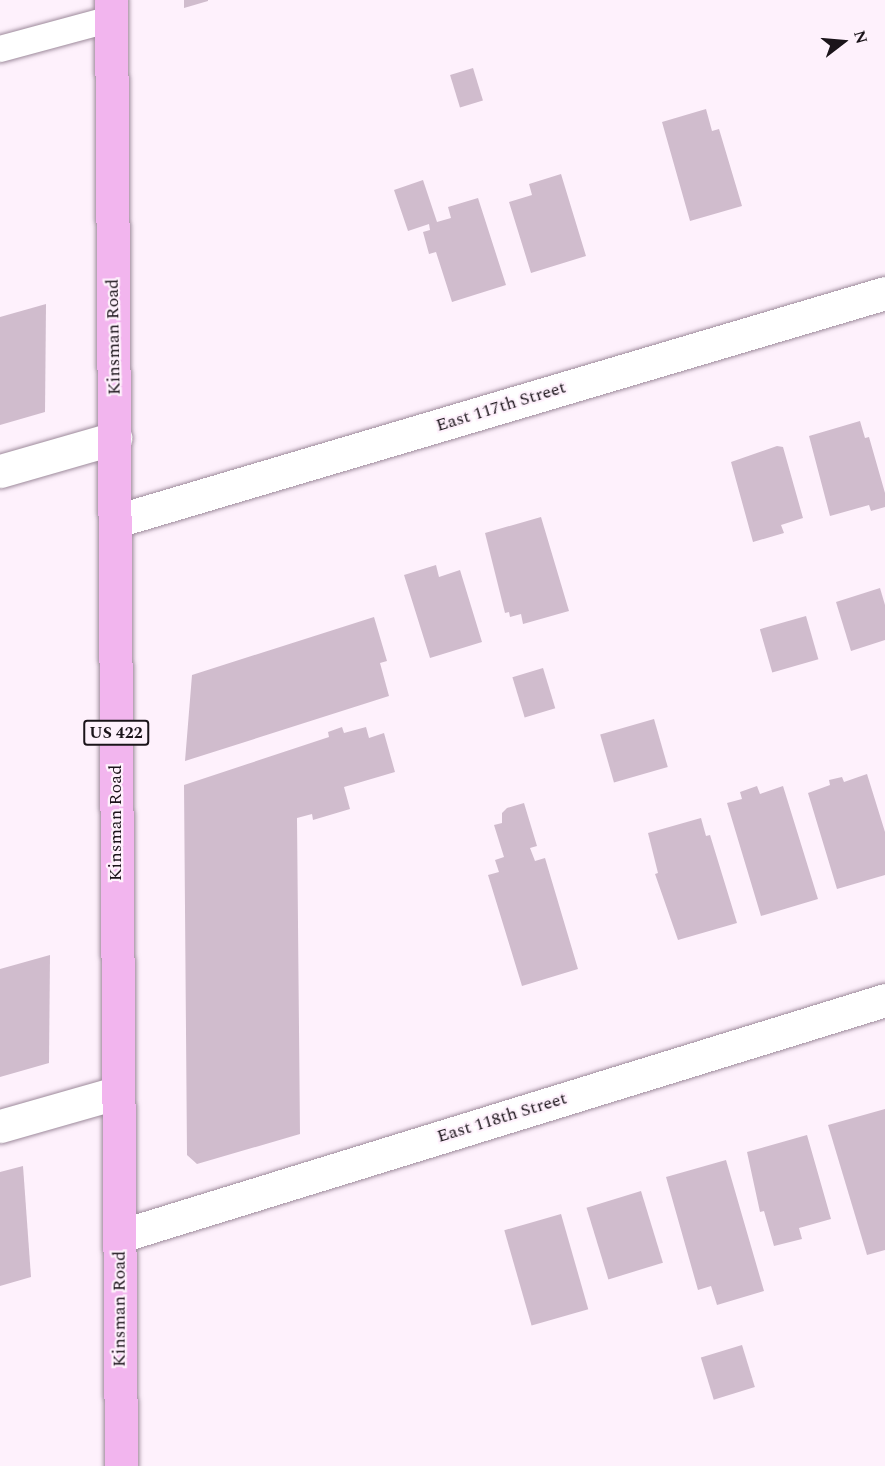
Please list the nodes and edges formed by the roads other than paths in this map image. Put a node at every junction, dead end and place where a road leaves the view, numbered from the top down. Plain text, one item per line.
1 (111, 10) edge
2 (0, 49) edge
3 (885, 293) edge
4 (116, 438) junction
5 (0, 471) edge
6 (116, 521) junction
7 (885, 1000) edge
8 (116, 1093) junction
9 (0, 1126) edge
10 (120, 1236) junction
11 (121, 1466) edge

1 - 2 lane
1 - 4 main road, Kinsman Road / US 422
3 - 6 street, East 117th Street
4 - 5 street
4 - 6 main road, Kinsman Road / US 422
6 - 8 main road, Kinsman Road / US 422
7 - 10 street, East 118th Street
8 - 9 street
8 - 10 main road, Kinsman Road / US 422
10 - 11 main road, Kinsman Road / US 422

